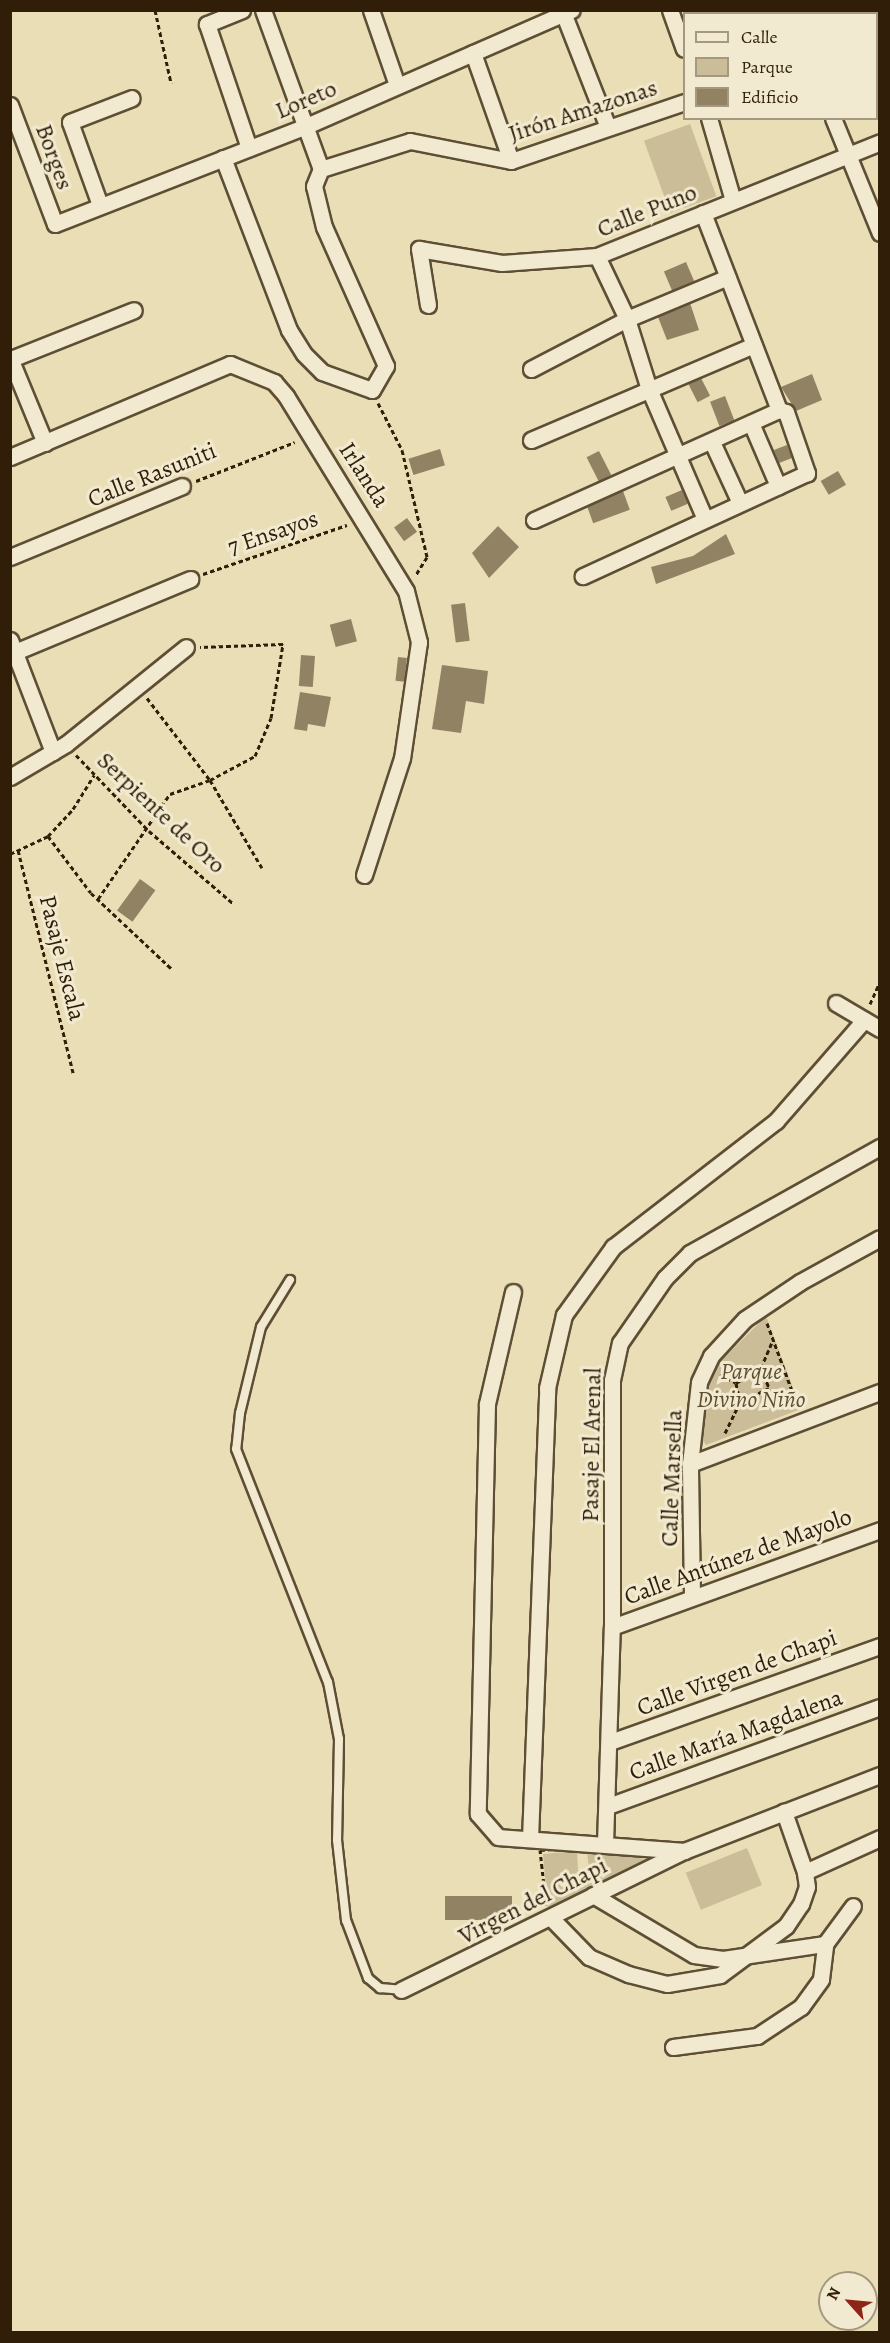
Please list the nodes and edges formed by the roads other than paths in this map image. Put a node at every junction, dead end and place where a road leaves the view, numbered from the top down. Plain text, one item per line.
1 (242, 10) edge
2 (263, 10) edge
3 (371, 10) edge
4 (670, 10) edge
5 (566, 12) edge
6 (683, 46) edge
7 (473, 53) junction
8 (397, 85) junction
9 (132, 98) dead end
10 (683, 102) edge
11 (10, 105) edge
12 (710, 120) edge
13 (834, 120) edge
14 (607, 125) junction
15 (306, 126) junction
16 (879, 142) edge
17 (249, 148) junction
18 (848, 155) junction
19 (223, 158) junction
20 (511, 161) junction
21 (321, 169) junction
22 (732, 197) junction
23 (100, 205) junction
24 (703, 213) junction
25 (55, 224) joint
26 (879, 233) edge
27 (597, 256) junction
28 (728, 277) junction
29 (428, 305) dead end
30 (134, 310) dead end
31 (627, 319) junction
32 (754, 345) junction
33 (11, 358) edge
34 (531, 369) dead end
35 (649, 389) junction
36 (779, 410) junction
37 (751, 423) junction
38 (531, 440) dead end
39 (712, 442) junction
40 (45, 443) junction
41 (679, 455) junction
42 (10, 458) edge
43 (182, 486) road end
44 (778, 486) junction
45 (740, 503) junction
46 (704, 517) junction
47 (534, 520) dead end
48 (10, 557) edge
49 (583, 576) dead end
50 (190, 579) road end
51 (13, 646) edge
52 (186, 647) road end
53 (60, 748) junction
54 (10, 777) edge
55 (364, 875) dead end
56 (836, 1003) dead end
57 (864, 1020) junction
58 (879, 1029) edge
59 (879, 1147) edge
60 (879, 1238) edge
61 (290, 1280) dead end
62 (513, 1292) dead end
63 (879, 1392) edge
64 (690, 1464) junction
65 (879, 1530) edge
66 (693, 1595) junction
67 (612, 1627) junction
68 (879, 1646) edge
69 (879, 1707) edge
70 (610, 1742) junction
71 (879, 1775) edge
72 (608, 1806) junction
73 (784, 1812) junction
74 (879, 1838) edge
75 (530, 1839) junction
76 (605, 1844) junction
77 (684, 1851) junction
78 (805, 1872) junction
79 (593, 1895) junction
80 (853, 1906) dead end
81 (549, 1916) junction
82 (825, 1944) junction
83 (749, 1957) junction
84 (401, 1990) joint
85 (673, 2047) dead end

1 - 17 street
2 - 15 street
3 - 8 street
4 - 6 street
5 - 7 street, Loreto
5 - 14 street
7 - 8 street, Loreto
7 - 20 street
8 - 15 street, Loreto
9 - 23 street
10 - 14 street, Jirón Amazonas
11 - 25 street, Borges
12 - 22 street
13 - 18 street
14 - 20 street, Jirón Amazonas
15 - 17 street, Loreto
15 - 21 street
16 - 18 street, Calle Puno
17 - 19 street, Loreto
18 - 22 street, Calle Puno
18 - 26 street
19 - 21 street
19 - 23 street, Loreto
20 - 21 street, Jirón Amazonas
22 - 24 street, Calle Puno
23 - 25 street, Loreto
24 - 27 street, Calle Puno
24 - 28 street
27 - 29 street, Calle Puno
27 - 31 street
28 - 31 street
28 - 32 street
30 - 33 street
31 - 34 street
31 - 35 street
32 - 35 street
32 - 36 street
33 - 40 street
35 - 38 street
35 - 41 street
36 - 37 street
36 - 44 street
37 - 39 street
37 - 44 street
39 - 41 street
39 - 45 street
40 - 42 street, Irlanda
40 - 55 street, Irlanda
41 - 46 street
41 - 47 street
43 - 48 street, Calle Rasuniti
44 - 45 street
45 - 46 street
46 - 49 street
50 - 51 street
51 - 53 street
52 - 53 street
53 - 54 street
56 - 57 street
57 - 58 street
57 - 75 street
59 - 67 street, Pasaje El Arenal
60 - 64 street, Calle Marsella
61 - 84 lane
62 - 75 street
63 - 64 street
64 - 66 street, Calle Marsella
65 - 66 street, Calle Antúnez de Mayolo
66 - 67 street, Calle Antúnez de Mayolo
67 - 70 street, Pasaje El Arenal
68 - 70 street, Calle Virgen de Chapi
69 - 72 street, Calle María Magdalena
70 - 72 street, Pasaje El Arenal
71 - 73 street, Virgen del Chapi
72 - 76 street, Pasaje El Arenal
73 - 77 street, Virgen del Chapi
73 - 78 street
74 - 78 street
75 - 76 street
76 - 77 street
77 - 79 street, Virgen del Chapi
78 - 83 street
79 - 81 street, Virgen del Chapi
79 - 83 street
80 - 82 street
81 - 83 street
81 - 84 street, Virgen del Chapi
82 - 83 street
82 - 85 street

